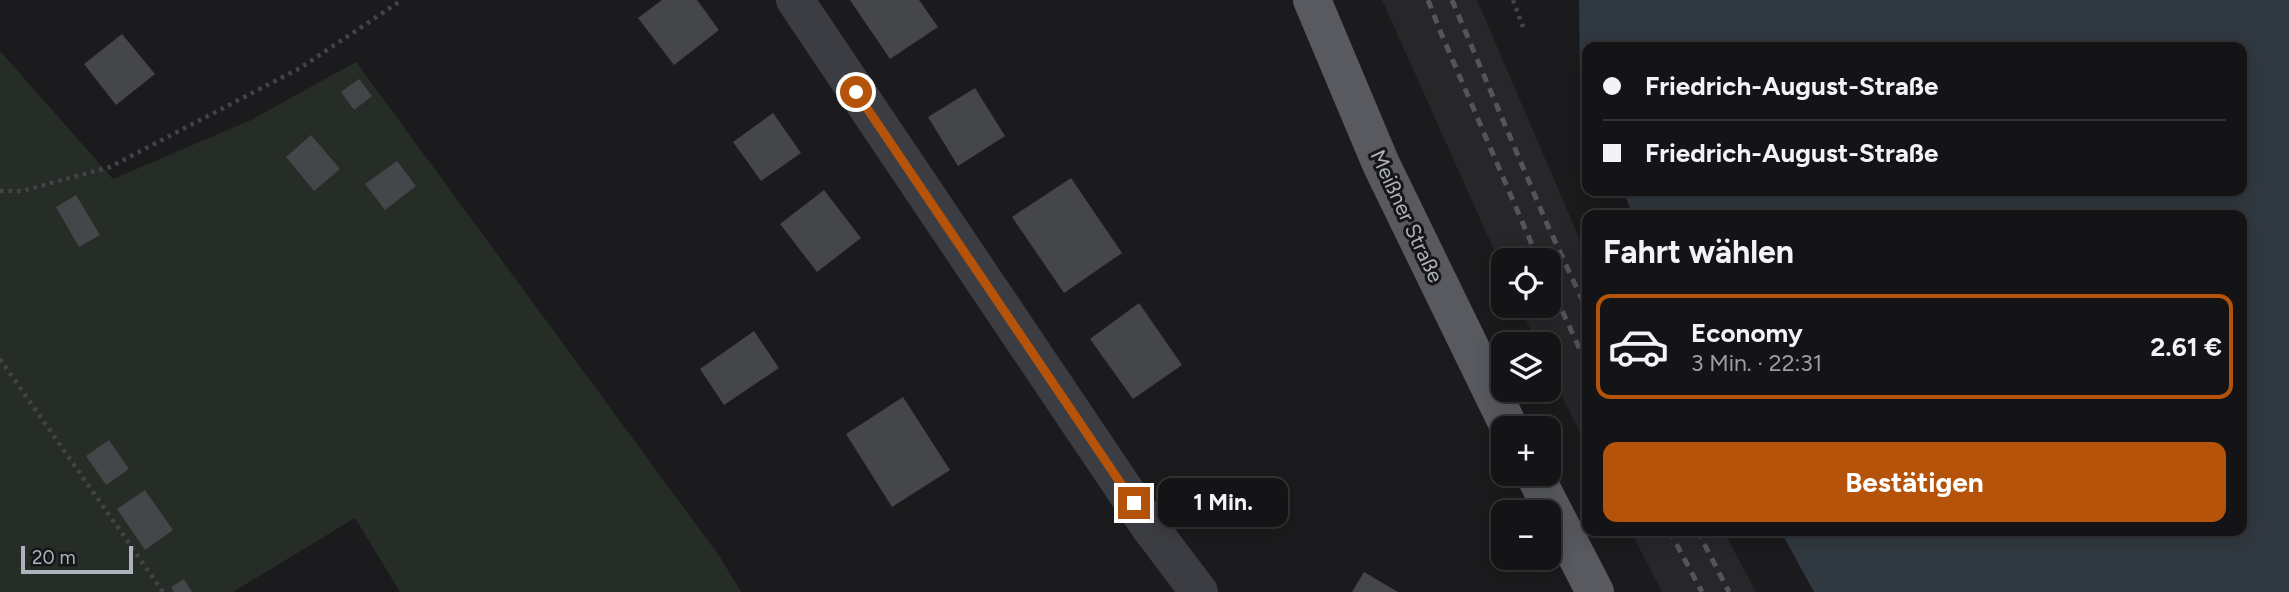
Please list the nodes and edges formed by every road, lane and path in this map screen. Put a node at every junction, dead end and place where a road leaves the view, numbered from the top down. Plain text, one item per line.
1 (402, 0) edge
2 (795, 0) edge
3 (1312, 0) edge
4 (1513, 0) edge
5 (1523, 27) dead end
6 (0, 191) edge
7 (0, 359) edge
8 (1504, 416) edge
9 (1540, 486) edge
10 (163, 592) edge
11 (1199, 592) edge
12 (1595, 592) edge

1 - 6 path
2 - 11 street
3 - 8 main road, Meißner Straße
4 - 5 path
7 - 10 path
9 - 12 main road

